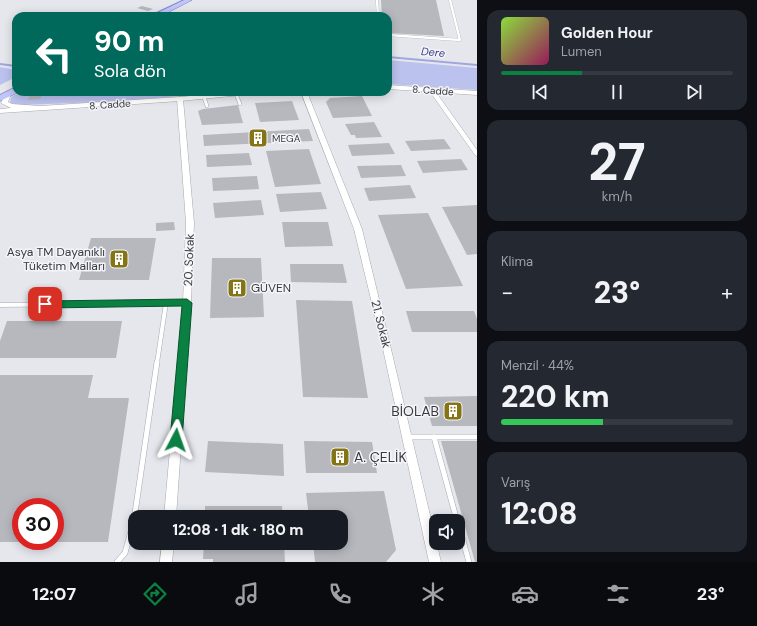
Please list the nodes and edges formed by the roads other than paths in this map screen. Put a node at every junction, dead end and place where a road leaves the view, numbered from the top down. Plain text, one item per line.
1 (377, 0) edge
2 (450, 0) edge
3 (191, 2) edge
4 (165, 12) edge
5 (174, 12) edge
6 (378, 12) edge
7 (392, 35) edge
8 (392, 87) edge
9 (431, 89) junction
10 (6, 93) edge
11 (477, 93) edge
12 (215, 96) edge
13 (237, 96) edge
14 (306, 96) edge
15 (204, 97) junction
16 (180, 99) junction
17 (240, 104) dead end
18 (207, 106) dead end
19 (40, 108) junction
20 (0, 111) edge
21 (477, 154) edge
22 (166, 303) junction
23 (187, 303) junction
24 (0, 305) edge
25 (406, 437) junction
26 (434, 437) junction
27 (477, 437) edge
28 (171, 510) edge
29 (456, 514) edge
30 (465, 547) edge
31 (167, 550) edge
32 (117, 562) edge
33 (166, 562) edge
34 (435, 562) edge
35 (469, 562) edge

1 - 6 lane
2 - 7 lane
3 - 4 main road
3 - 5 main road
8 - 9 street, 8. Cadde
9 - 11 street, 8. Cadde
9 - 21 street
10 - 19 street, 8. Cadde
12 - 15 street, 8. Cadde
13 - 17 lane
14 - 25 street, 21. Sokak
15 - 16 street, 8. Cadde
15 - 18 lane
16 - 19 street, 8. Cadde
16 - 23 street, 20. Sokak
19 - 20 street, 8. Cadde
22 - 23 lane
22 - 24 lane
22 - 32 lane
23 - 28 street, 20. Sokak
25 - 26 lane
25 - 34 street, 21. Sokak
26 - 27 lane
26 - 29 lane
30 - 35 lane
31 - 33 street

